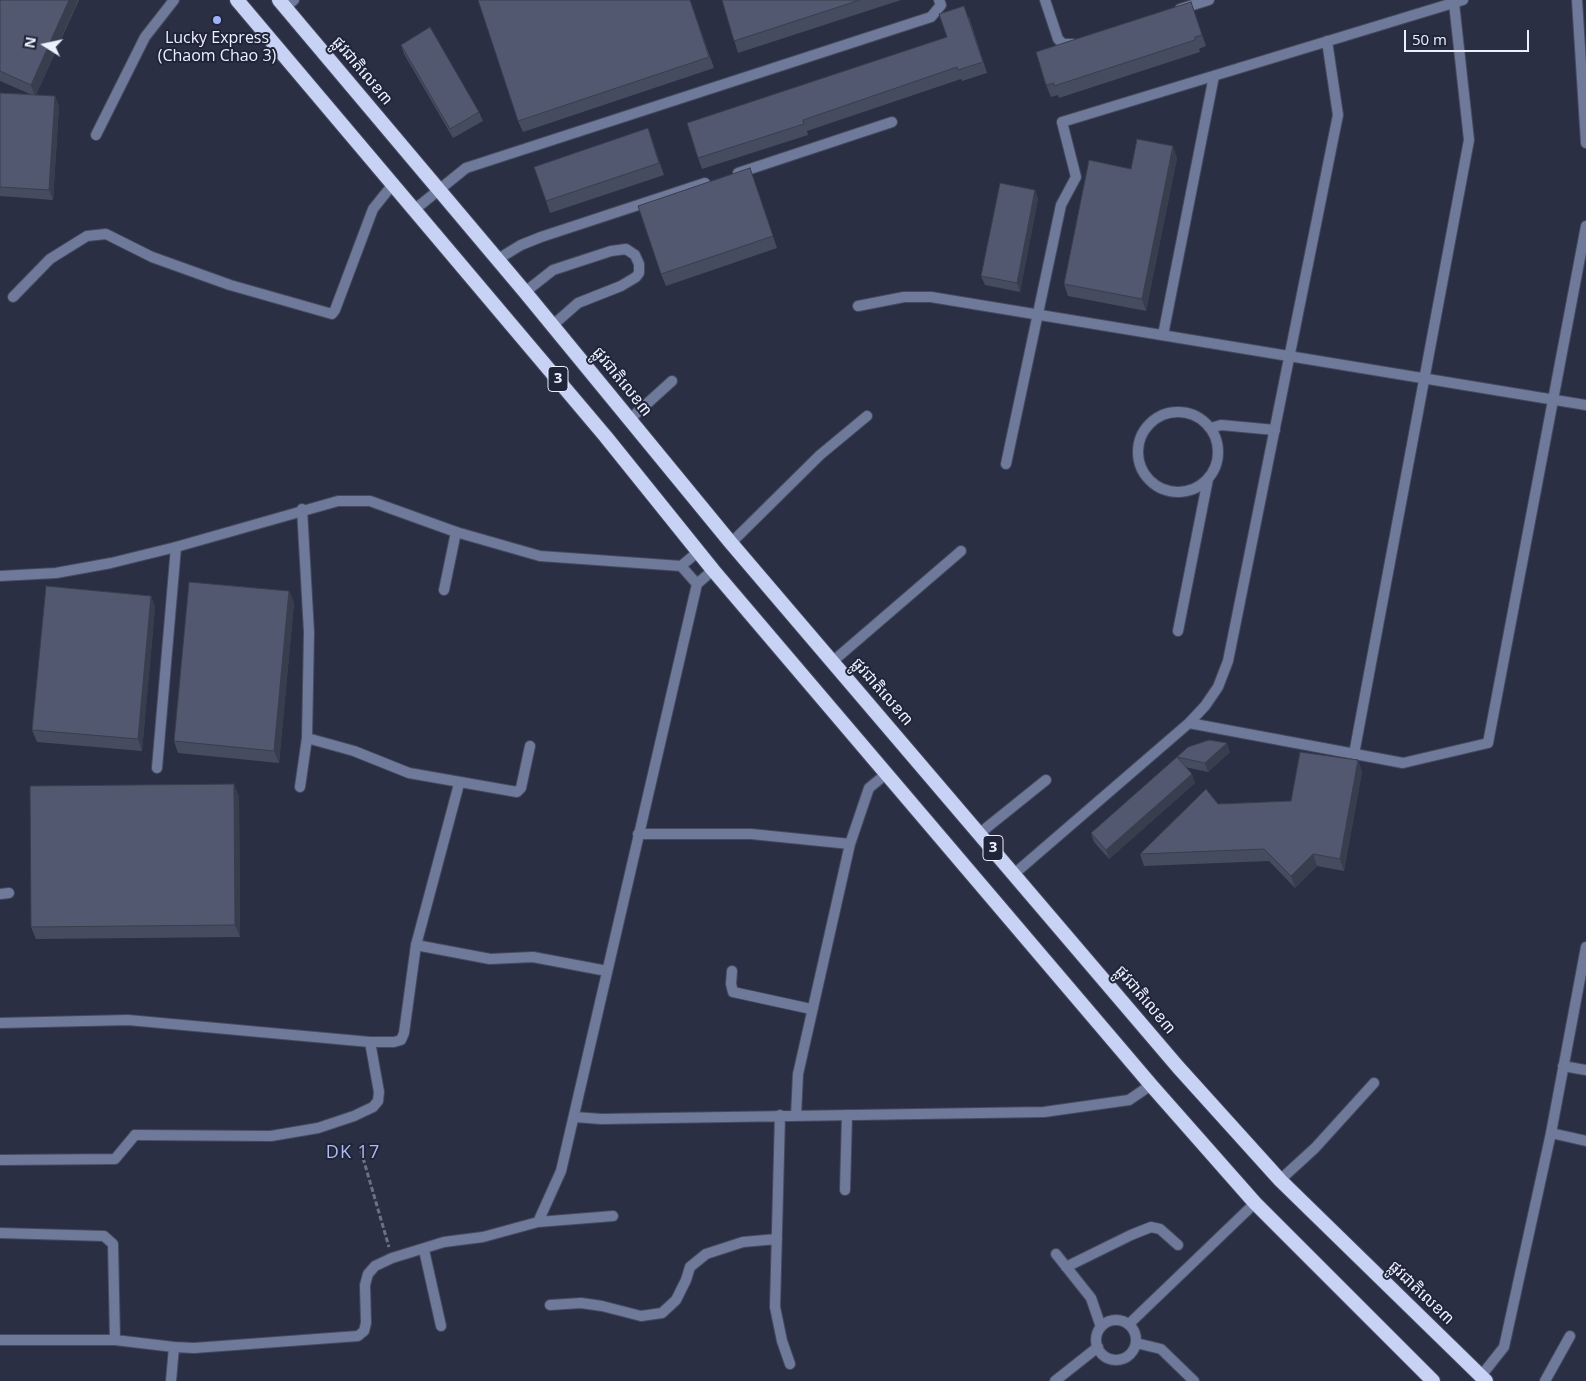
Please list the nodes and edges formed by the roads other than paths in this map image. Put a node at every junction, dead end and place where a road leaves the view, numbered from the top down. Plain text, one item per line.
1 (174, 0) edge
2 (237, 0) edge
3 (940, 0) edge
4 (1045, 0) edge
5 (1209, 0) edge
6 (1577, 0) edge
7 (286, 2) edge
8 (1459, 2) edge
9 (1186, 3) edge
10 (1168, 13) edge
11 (1086, 40) edge
12 (1327, 42) junction
13 (1214, 76) junction
14 (892, 122) dead end
15 (96, 135) dead end
16 (1586, 143) edge
17 (730, 175) edge
18 (712, 181) edge
19 (393, 184) junction
20 (440, 189) junction
21 (414, 210) junction
22 (1586, 226) edge
23 (498, 259) junction
24 (525, 292) junction
25 (13, 297) dead end
26 (858, 306) dead end
27 (1037, 314) junction
28 (553, 325) junction
29 (1163, 335) junction
30 (1289, 356) junction
31 (1426, 379) junction
32 (672, 380) dead end
33 (1554, 400) junction
34 (1586, 405) edge
35 (867, 416) dead end
36 (630, 419) junction
37 (1211, 428) junction
38 (1275, 430) junction
39 (1006, 464) dead end
40 (1208, 478) junction
41 (302, 509) junction
42 (456, 532) junction
43 (731, 543) junction
44 (176, 548) junction
45 (699, 551) junction
46 (961, 551) dead end
47 (681, 566) junction
48 (713, 570) junction
49 (0, 576) edge
50 (697, 584) junction
51 (444, 590) dead end
52 (1178, 631) dead end
53 (832, 662) junction
54 (1189, 723) junction
55 (307, 738) junction
56 (530, 746) dead end
57 (1354, 754) junction
58 (157, 768) dead end
59 (886, 774) junction
60 (1046, 780) dead end
61 (459, 784) junction
62 (300, 787) dead end
63 (980, 833) junction
64 (638, 834) junction
65 (850, 844) junction
66 (1014, 874) junction
67 (416, 945) junction
68 (1586, 947) edge
69 (607, 971) junction
70 (732, 971) dead end
71 (811, 1008) junction
72 (0, 1023) edge
73 (370, 1042) junction
74 (1563, 1066) junction
75 (1586, 1070) edge
76 (1374, 1083) dead end
77 (1151, 1085) junction
78 (780, 1115) junction
79 (848, 1115) junction
80 (796, 1116) junction
81 (574, 1117) junction
82 (1550, 1132) junction
83 (1586, 1141) edge
84 (0, 1160) edge
85 (1280, 1180) junction
86 (845, 1190) dead end
87 (1255, 1203) junction
88 (613, 1216) dead end
89 (538, 1222) junction
90 (0, 1233) edge
91 (777, 1239) junction
92 (1178, 1246) dead end
93 (424, 1250) junction
94 (1056, 1254) dead end
95 (1066, 1268) junction
96 (550, 1305) dead end
97 (1129, 1324) junction
98 (441, 1326) dead end
99 (1101, 1327) junction
100 (1570, 1336) dead end
101 (0, 1340) edge
102 (115, 1340) junction
103 (1136, 1343) junction
104 (174, 1347) junction
105 (1098, 1348) junction
106 (790, 1364) dead end
107 (1484, 1378) edge
108 (171, 1381) edge
109 (1055, 1381) edge
110 (1194, 1381) edge
111 (1433, 1381) edge
112 (1545, 1381) edge

1 - 15 street
2 - 19 highway, 3
3 - 20 street
4 - 11 street
5 - 9 street
6 - 16 street
7 - 20 highway, ផ្លូវជាតិលេខ៣ / 3
8 - 12 street
8 - 31 street
9 - 10 street
12 - 13 street
12 - 30 street
13 - 27 street
13 - 29 street
14 - 17 street
18 - 23 street
19 - 21 highway, 3
19 - 25 street
20 - 21 street
20 - 23 highway, ផ្លូវជាតិលេខ៣ / 3
21 - 45 highway, 3
22 - 33 street
23 - 24 highway, ផ្លូវជាតិលេខ៣ / 3
24 - 28 highway, ផ្លូវជាតិលេខ៣ / 3
24 - 28 street
26 - 27 street
27 - 29 street
27 - 39 street
28 - 36 highway, ផ្លូវជាតិលេខ៣ / 3
29 - 30 street
30 - 31 street
30 - 38 street
31 - 33 street
31 - 57 street
32 - 36 street
33 - 34 street
33 - 57 street
35 - 43 street
36 - 43 highway, ផ្លូវជាតិលេខ៣ / 3
37 - 38 street
37 - 40 street
37 - 40 street
38 - 54 street
40 - 52 street
41 - 42 street
41 - 44 street
41 - 55 street
42 - 47 street
42 - 51 street
43 - 53 highway, ផ្លូវជាតិលេខ៣ / 3
44 - 49 street
44 - 58 street
45 - 47 street
45 - 48 highway, 3
46 - 53 street
47 - 50 street
48 - 50 street
48 - 59 highway, 3
50 - 64 street
53 - 63 highway, ផ្លូវជាតិលេខ៣ / 3
54 - 57 street
54 - 66 street
55 - 61 street
55 - 62 street
56 - 61 street
59 - 65 street
59 - 77 highway, 3
60 - 63 street
61 - 67 street
63 - 66 highway, ផ្លូវជាតិលេខ៣ / 3
64 - 65 street
64 - 69 street
65 - 71 street
66 - 85 highway, ផ្លូវជាតិលេខ៣ / 3
67 - 69 street
67 - 73 street
68 - 74 street
69 - 81 street
70 - 71 street
71 - 80 street
72 - 73 street
73 - 84 street
74 - 75 street
74 - 82 street
76 - 85 street
77 - 79 street
77 - 87 highway, 3
78 - 80 street
78 - 81 street
78 - 91 street
79 - 80 street
79 - 86 street
81 - 89 street
82 - 83 street
82 - 107 street
85 - 107 highway, ផ្លូវជាតិលេខ៣ / 3
87 - 97 street
87 - 111 highway, 3
88 - 89 street
89 - 93 street
90 - 102 street
91 - 96 street
91 - 106 street
92 - 95 street
93 - 98 street
93 - 104 street
94 - 95 street
95 - 99 street
97 - 99 street
97 - 103 street
99 - 105 street
100 - 112 street
101 - 102 street
102 - 104 street
103 - 105 street
103 - 110 street
104 - 108 street
105 - 109 street

